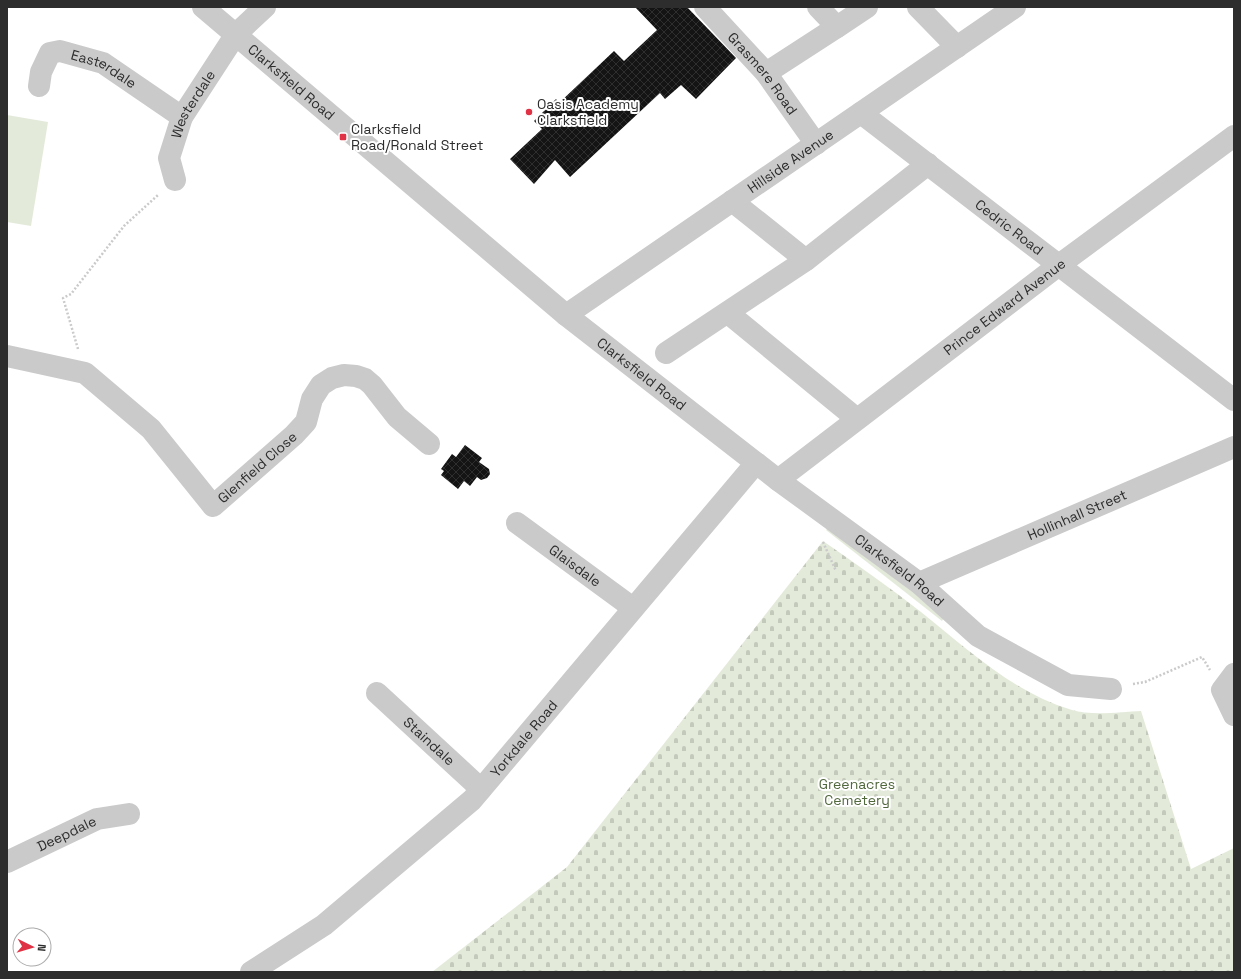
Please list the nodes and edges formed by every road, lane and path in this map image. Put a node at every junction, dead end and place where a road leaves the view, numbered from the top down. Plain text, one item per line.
1 (203, 7) edge
2 (265, 7) edge
3 (706, 7) edge
4 (818, 7) edge
5 (867, 7) edge
6 (918, 7) edge
7 (1016, 7) edge
8 (837, 27) junction
9 (236, 34) junction
10 (957, 47) junction
11 (766, 73) junction
12 (39, 86) dead end
13 (861, 113) junction
14 (182, 117) junction
15 (1234, 136) edge
16 (816, 144) junction
17 (928, 164) junction
18 (175, 180) joint
19 (732, 202) junction
20 (806, 260) junction
21 (1059, 265) junction
22 (728, 313) junction
23 (566, 315) junction
24 (666, 353) dead end
25 (7, 356) edge
26 (85, 373) junction
27 (1234, 400) edge
28 (857, 419) junction
29 (429, 444) dead end
30 (1234, 446) edge
31 (756, 463) junction
32 (778, 480) junction
33 (517, 523) dead end
34 (919, 583) junction
35 (634, 608) junction
36 (1228, 682) edge
37 (1111, 689) joint
38 (377, 694) dead end
39 (1234, 715) edge
40 (482, 789) junction
41 (129, 814) dead end
42 (7, 862) edge
43 (251, 972) edge

1 - 9 street, Clarksfield Road
2 - 9 street, Westerdale
3 - 11 street, Grasmere Road
4 - 8 street
5 - 8 street
6 - 10 street
7 - 10 street, Hillside Avenue
8 - 11 street
9 - 14 street, Westerdale
9 - 23 street, Clarksfield Road
10 - 13 street, Hillside Avenue
11 - 16 street, Grasmere Road
12 - 14 street, Easterdale
13 - 16 street, Hillside Avenue
13 - 17 street, Cedric Road
14 - 18 street, Westerdale
15 - 21 street, Prince Edward Avenue
16 - 19 street, Hillside Avenue
17 - 20 street
17 - 21 street, Cedric Road
18 - 26 path
19 - 20 street
19 - 23 street, Hillside Avenue
20 - 22 street
21 - 27 street, Cedric Road
21 - 28 street, Prince Edward Avenue
22 - 24 street
22 - 28 street
23 - 31 street, Clarksfield Road
25 - 26 street
26 - 29 street, Glenfield Close
28 - 32 street, Prince Edward Avenue
30 - 34 street, Hollinhall Street
31 - 32 street, Clarksfield Road
31 - 35 street, Yorkdale Road
32 - 34 street, Clarksfield Road
33 - 35 street, Glaisdale
34 - 37 street, Clarksfield Road
35 - 40 street, Yorkdale Road
36 - 37 path
36 - 39 street
38 - 40 street, Staindale
40 - 43 street, Yorkdale Road
41 - 42 street, Deepdale

